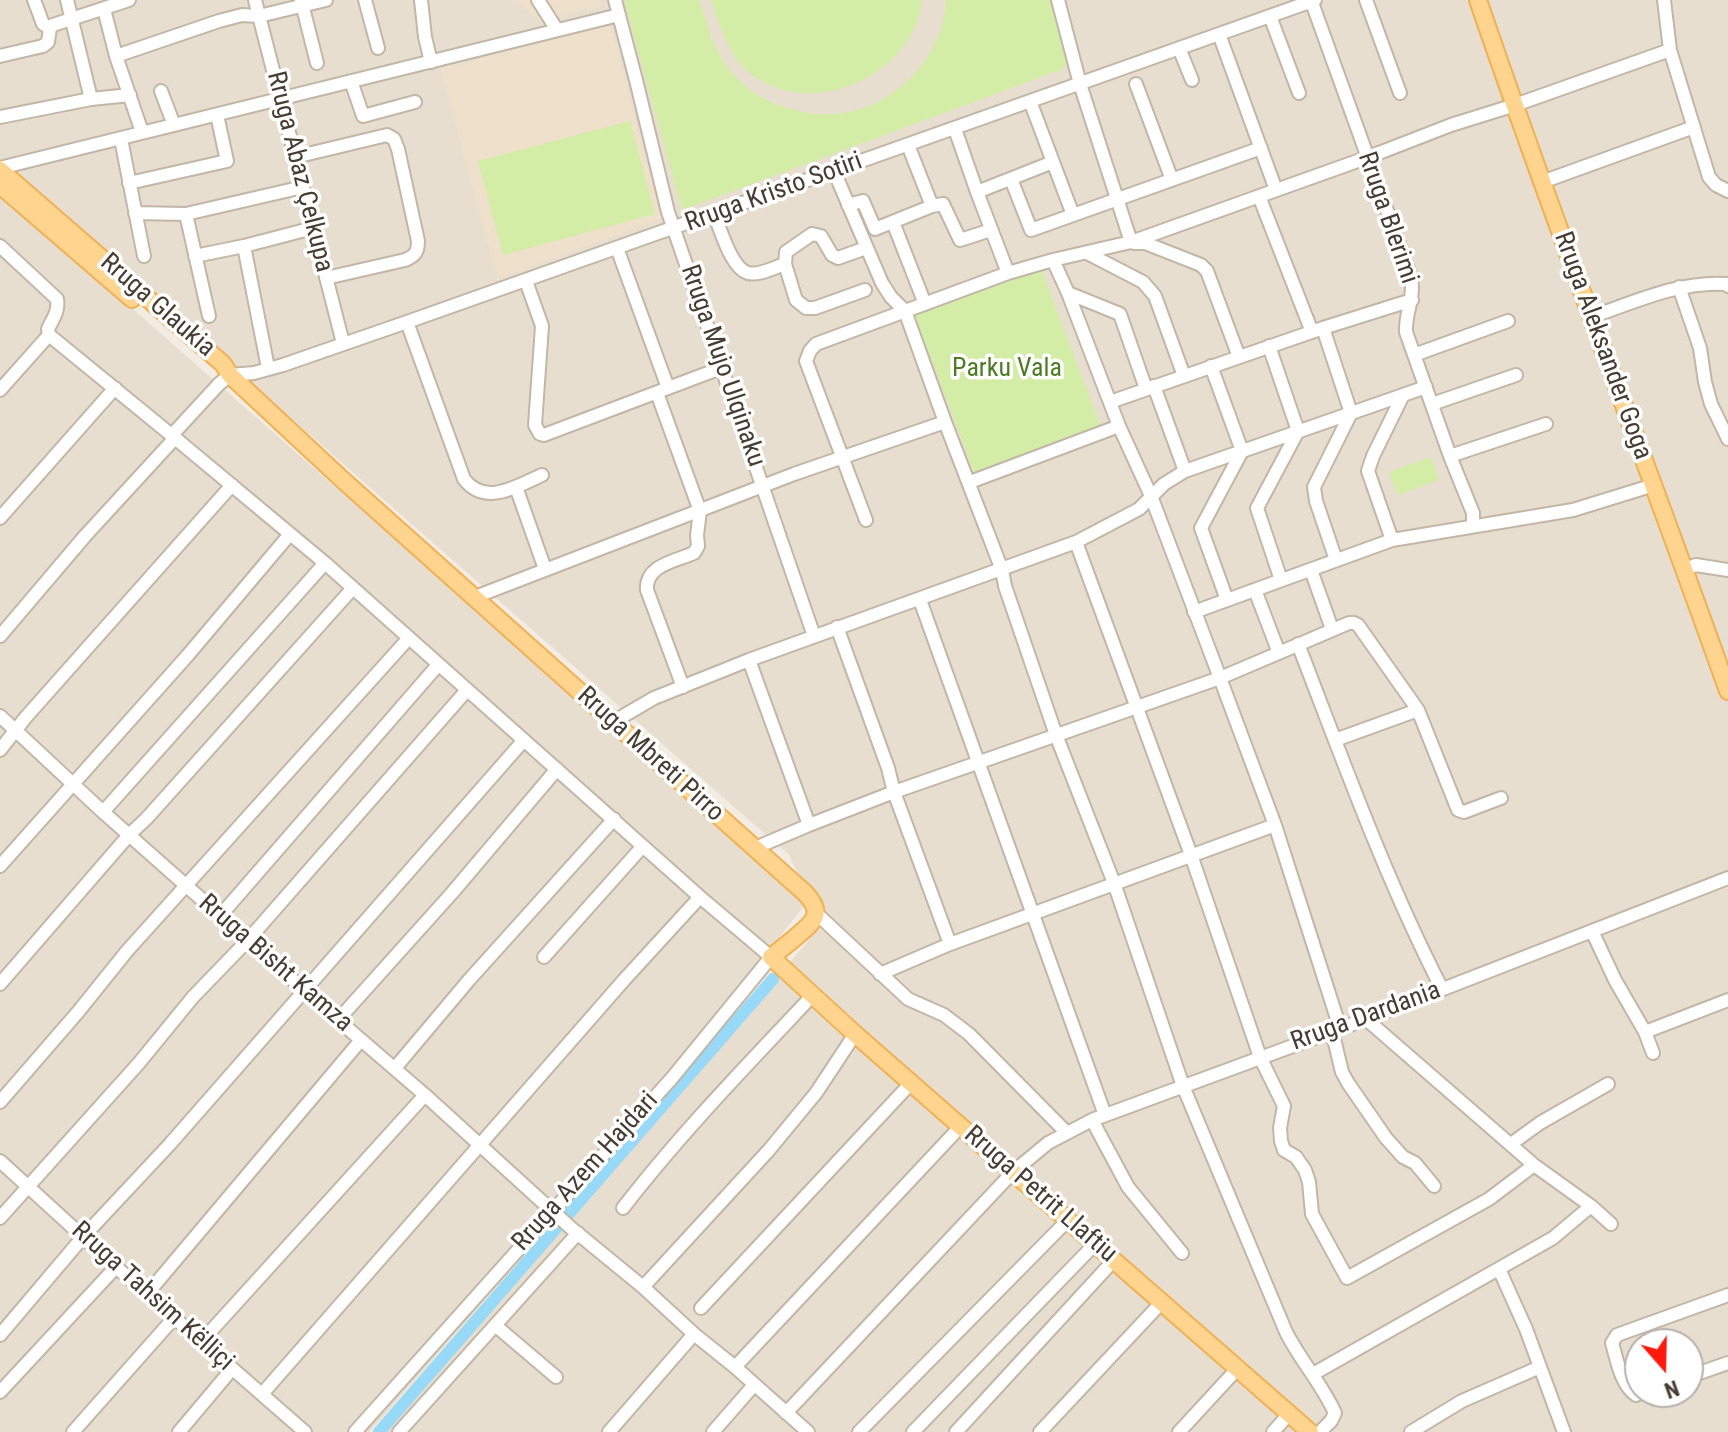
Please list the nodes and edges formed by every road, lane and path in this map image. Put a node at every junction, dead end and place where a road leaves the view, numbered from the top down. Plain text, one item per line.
1 (34, 0) edge
2 (67, 0) edge
3 (255, 0) edge
4 (326, 0) edge
5 (365, 0) edge
6 (421, 0) edge
7 (538, 0) edge
8 (615, 0) edge
9 (1058, 0) edge
10 (1312, 0) edge
11 (1366, 0) edge
12 (1478, 0) edge
13 (1664, 0) edge
14 (125, 1) edge
15 (302, 3) edge
16 (104, 9) junction
17 (619, 15) junction
18 (259, 16) junction
19 (1270, 16) junction
20 (72, 18) junction
21 (50, 28) junction
22 (557, 30) junction
23 (1219, 34) junction
24 (378, 48) dead end
25 (1179, 48) junction
26 (1670, 50) junction
27 (0, 56) edge
28 (116, 56) junction
29 (431, 62) junction
30 (317, 63) dead end
31 (1192, 80) dead end
32 (351, 81) junction
33 (1080, 84) junction
34 (1136, 84) dead end
35 (161, 91) dead end
36 (1299, 93) dead end
37 (1400, 93) dead end
38 (130, 95) junction
39 (91, 99) junction
40 (280, 99) junction
41 (1030, 101) junction
42 (415, 102) dead end
43 (1515, 105) junction
44 (217, 115) junction
45 (0, 117) edge
46 (174, 125) junction
47 (1694, 127) junction
48 (955, 129) junction
49 (142, 132) junction
50 (121, 139) junction
51 (908, 145) junction
52 (1261, 148) junction
53 (295, 157) junction
54 (1366, 158) junction
55 (1053, 162) junction
56 (0, 169) edge
57 (834, 171) junction
58 (1011, 179) junction
59 (1172, 180) junction
60 (1542, 182) junction
61 (129, 183) junction
62 (0, 185) edge
63 (303, 187) junction
64 (1276, 190) junction
65 (1728, 191) edge
66 (977, 192) junction
67 (1259, 196) junction
68 (1118, 200) junction
69 (848, 205) junction
70 (932, 206) junction
71 (135, 213) junction
72 (186, 214) junction
73 (714, 214) junction
74 (1073, 215) junction
75 (893, 222) junction
76 (313, 228) junction
77 (675, 228) junction
78 (991, 230) junction
79 (1131, 242) junction
80 (244, 246) junction
81 (617, 248) junction
82 (866, 248) junction
83 (1087, 253) junction
84 (3, 255) edge
85 (144, 256) dead end
86 (195, 256) junction
87 (1053, 260) junction
88 (785, 264) junction
89 (1008, 273) junction
90 (326, 278) junction
91 (526, 281) junction
92 (1728, 286) edge
93 (1679, 287) junction
94 (865, 290) dead end
95 (1068, 293) junction
96 (1412, 300) junction
97 (925, 304) junction
98 (905, 311) junction
99 (209, 316) dead end
100 (1591, 317) junction
101 (1508, 321) dead end
102 (407, 322) junction
103 (1317, 330) junction
104 (49, 335) junction
105 (343, 343) junction
106 (1269, 346) junction
107 (1414, 355) junction
108 (1239, 357) junction
109 (1211, 366) junction
110 (268, 368) junction
111 (721, 368) junction
112 (230, 375) junction
113 (1516, 375) dead end
114 (1184, 376) junction
115 (1426, 387) junction
116 (115, 388) junction
117 (1150, 388) junction
118 (0, 390) edge
119 (663, 390) junction
120 (1403, 395) junction
121 (1110, 402) junction
122 (1432, 404) junction
123 (1351, 413) junction
124 (945, 422) junction
125 (1546, 424) dead end
126 (1119, 426) junction
127 (1298, 431) junction
128 (174, 436) junction
129 (1728, 439) edge
130 (1242, 451) junction
131 (1450, 456) junction
132 (842, 458) junction
133 (1185, 471) junction
134 (542, 475) dead end
135 (970, 482) junction
136 (232, 485) junction
137 (1654, 485) junction
138 (763, 486) junction
139 (516, 487) junction
140 (1151, 496) junction
141 (700, 511) junction
142 (0, 518) edge
143 (866, 520) dead end
144 (1473, 526) junction
145 (290, 534) junction
146 (1392, 540) junction
147 (1076, 542) junction
148 (1336, 560) junction
149 (325, 563) junction
150 (545, 569) junction
151 (1685, 569) junction
152 (1002, 570) junction
153 (1311, 570) junction
154 (1728, 570) edge
155 (1281, 580) junction
156 (353, 588) junction
157 (1255, 590) junction
158 (475, 597) junction
159 (920, 600) junction
160 (1227, 600) junction
161 (1194, 612) junction
162 (837, 627) junction
163 (1332, 629) junction
164 (0, 636) edge
165 (814, 636) junction
166 (408, 639) junction
167 (1298, 644) junction
168 (1279, 653) junction
169 (749, 660) junction
170 (438, 665) junction
171 (1220, 678) junction
172 (683, 687) junction
173 (467, 690) junction
174 (1728, 691) edge
175 (1137, 707) junction
176 (1418, 710) junction
177 (0, 716) edge
178 (613, 722) junction
179 (16, 731) junction
180 (1056, 735) junction
181 (524, 740) junction
182 (1335, 740) junction
183 (0, 750) edge
184 (980, 764) junction
185 (557, 769) junction
186 (72, 784) junction
187 (894, 792) junction
188 (1501, 798) dead end
189 (103, 812) junction
190 (614, 819) junction
191 (809, 825) junction
192 (1275, 825) junction
193 (129, 835) junction
194 (643, 846) junction
195 (755, 848) junction
196 (1191, 855) junction
197 (0, 866) edge
198 (1728, 878) edge
199 (1114, 883) junction
200 (186, 886) junction
201 (700, 897) junction
202 (816, 913) junction
203 (1034, 914) junction
204 (220, 916) junction
205 (1592, 931) junction
206 (248, 940) junction
207 (950, 944) junction
208 (544, 957) dead end
209 (771, 957) junction
210 (880, 974) junction
211 (0, 984) edge
212 (1442, 989) junction
213 (305, 991) junction
214 (812, 996) junction
215 (1728, 1000) edge
216 (1366, 1019) junction
217 (338, 1020) junction
218 (1335, 1030) junction
219 (1645, 1032) junction
220 (855, 1034) junction
221 (361, 1040) junction
222 (1653, 1053) dead end
223 (1260, 1057) junction
224 (395, 1068) junction
225 (912, 1082) junction
226 (1608, 1084) dead end
227 (1183, 1086) junction
228 (425, 1095) junction
229 (0, 1102) edge
230 (1105, 1115) junction
231 (1092, 1120) junction
232 (961, 1126) junction
233 (1067, 1133) junction
234 (1511, 1144) junction
235 (480, 1145) junction
236 (0, 1161) edge
237 (1534, 1165) junction
238 (1013, 1172) junction
239 (27, 1186) junction
240 (1434, 1186) dead end
241 (1591, 1206) junction
242 (623, 1208) dead end
243 (555, 1212) junction
244 (0, 1218) edge
245 (1067, 1221) junction
246 (1611, 1224) dead end
247 (574, 1231) junction
248 (83, 1237) junction
249 (1095, 1244) junction
250 (1182, 1253) dead end
251 (1114, 1260) junction
252 (116, 1267) junction
253 (1499, 1269) junction
254 (643, 1287) junction
255 (147, 1294) junction
256 (1728, 1295) edge
257 (1162, 1302) junction
258 (701, 1308) dead end
259 (174, 1318) junction
260 (496, 1326) junction
261 (1636, 1328) edge
262 (1624, 1332) edge
263 (694, 1334) junction
264 (0, 1335) edge
265 (201, 1342) junction
266 (1728, 1363) edge
267 (735, 1367) junction
268 (1540, 1367) junction
269 (1238, 1368) junction
270 (232, 1369) junction
271 (1704, 1371) edge
272 (1313, 1374) junction
273 (556, 1377) dead end
274 (1624, 1380) edge
275 (754, 1385) junction
276 (0, 1392) edge
277 (262, 1394) junction
278 (786, 1413) junction
279 (1289, 1414) junction
280 (406, 1430) edge
281 (73, 1432) edge
282 (179, 1432) edge
283 (305, 1432) edge
284 (355, 1432) edge
285 (609, 1432) edge
286 (713, 1432) edge
287 (808, 1432) edge
288 (859, 1432) edge
289 (913, 1432) edge
290 (956, 1432) edge
291 (1040, 1432) edge
292 (1179, 1432) edge
293 (1273, 1432) edge
294 (1310, 1432) edge
295 (1320, 1432) edge
296 (1411, 1432) edge
297 (1564, 1432) edge

1 - 21 street
2 - 20 street
3 - 18 street, Rruga Abaz Çelkupa
4 - 15 street
5 - 24 street
6 - 29 street
7 - 22 street
8 - 17 street, Rruga Mujo Ulqinaku
9 - 33 street
10 - 19 street, Rruga Kristo Sotiri
10 - 54 street, Rruga Blerimi
11 - 37 street
12 - 43 main road, Rruga Aleksander Goga
13 - 26 street
14 - 16 street
15 - 18 street
15 - 30 street
16 - 20 street
16 - 28 street
17 - 22 street
17 - 77 street, Rruga Mujo Ulqinaku
18 - 28 street
18 - 40 street, Rruga Abaz Çelkupa
19 - 23 street, Rruga Kristo Sotiri
19 - 36 street
20 - 21 street
20 - 39 street
21 - 27 street
22 - 29 street
23 - 25 street, Rruga Kristo Sotiri
23 - 52 street
25 - 31 street
25 - 33 street, Rruga Kristo Sotiri
26 - 43 street
26 - 47 street
28 - 38 street
29 - 32 street
32 - 40 street
32 - 42 street
33 - 41 street, Rruga Kristo Sotiri
33 - 68 street
34 - 59 street
35 - 46 street
38 - 39 street
38 - 49 street
39 - 45 street
40 - 44 street
40 - 53 street, Rruga Abaz Çelkupa
41 - 48 street, Rruga Kristo Sotiri
41 - 55 street
43 - 54 street
43 - 60 main road, Rruga Aleksander Goga
44 - 46 street
44 - 61 street
46 - 49 street
47 - 60 street
47 - 65 street
48 - 51 street, Rruga Kristo Sotiri
48 - 66 street
49 - 50 street
50 - 56 street
50 - 61 street
51 - 57 street, Rruga Kristo Sotiri
51 - 70 street
52 - 59 street
52 - 64 street
53 - 63 street, Rruga Abaz Çelkupa
53 - 90 street
54 - 64 street
54 - 96 street, Rruga Blerimi
55 - 58 street
55 - 74 street
56 - 112 main road, Rruga Glaukia
57 - 69 street
57 - 73 street, Rruga Kristo Sotiri
58 - 66 street
58 - 74 street
59 - 68 street
60 - 100 main road, Rruga Aleksander Goga
61 - 71 street
62 - 112 main road, Rruga Glaukia
63 - 72 street
63 - 76 street, Rruga Abaz Çelkupa
64 - 67 street
66 - 78 street
67 - 79 street
67 - 103 street
68 - 74 street
68 - 79 street
69 - 75 street
69 - 82 street
70 - 75 street
70 - 78 street
71 - 72 street
71 - 85 street
72 - 86 street
73 - 77 street, Rruga Kristo Sotiri
73 - 88 street
75 - 97 street
76 - 80 street
76 - 90 street, Rruga Abaz Çelkupa
77 - 81 street, Rruga Kristo Sotiri
77 - 111 street, Rruga Mujo Ulqinaku
78 - 89 street
79 - 83 street
79 - 108 street
80 - 86 street
80 - 110 street
81 - 91 street, Rruga Kristo Sotiri
81 - 119 street
82 - 88 street
82 - 98 street
83 - 87 street
83 - 114 street
84 - 104 street
86 - 99 street
87 - 89 street
87 - 95 street
88 - 94 street
89 - 97 street
90 - 105 street, Rruga Abaz Çelkupa
91 - 102 street, Rruga Kristo Sotiri
91 - 119 street
92 - 93 street
93 - 100 street
93 - 129 street
95 - 117 street
95 - 121 street
96 - 103 street
96 - 107 street, Rruga Blerimi
97 - 98 street
98 - 124 street
98 - 132 street
100 - 137 main road, Rruga Aleksander Goga
101 - 107 street
102 - 105 street, Rruga Kristo Sotiri
102 - 139 street
103 - 106 street
103 - 123 street
104 - 116 street
104 - 118 street
105 - 110 street, Rruga Kristo Sotiri
106 - 108 street
106 - 127 street
107 - 115 street, Rruga Blerimi
108 - 109 street
109 - 114 street
109 - 130 street
110 - 112 street, Rruga Kristo Sotiri
111 - 119 street
111 - 138 street, Rruga Mujo Ulqinaku
112 - 128 street
112 - 158 main road, Rruga Mbreti Pirro
113 - 122 street
114 - 117 street
115 - 120 street
115 - 122 street, Rruga Blerimi
116 - 128 street
116 - 142 street
117 - 121 street
117 - 133 street
119 - 141 street
120 - 123 street
120 - 146 street
121 - 126 street
122 - 131 street, Rruga Blerimi
123 - 127 street
123 - 148 street
124 - 132 street
124 - 135 street
125 - 131 street
126 - 135 street
126 - 140 street
127 - 130 street
127 - 155 street
128 - 136 street
128 - 164 street
130 - 133 street
130 - 160 street
131 - 144 street, Rruga Blerimi
132 - 138 street
132 - 143 street
133 - 140 street
134 - 139 street
135 - 152 street
136 - 145 street
136 - 179 street
137 - 144 street
137 - 151 main road, Rruga Aleksander Goga
138 - 141 street
138 - 165 street, Rruga Mujo Ulqinaku
139 - 150 street
140 - 147 street
140 - 161 street
141 - 150 street
141 - 172 street
144 - 146 street
145 - 149 street
145 - 186 street
146 - 148 street
147 - 152 street
147 - 175 street
148 - 153 street
149 - 156 street
149 - 189 street
150 - 158 street
151 - 154 street
151 - 174 main road, Rruga Aleksander Goga
152 - 159 street
152 - 180 street
153 - 155 street
153 - 163 street
155 - 157 street
156 - 166 street
156 - 193 street
157 - 160 street
157 - 168 street
158 - 178 main road, Rruga Mbreti Pirro
159 - 162 street
159 - 184 street
160 - 161 street
161 - 171 street
162 - 165 street
162 - 187 street
163 - 167 street
163 - 176 street
165 - 169 street
166 - 170 street
166 - 200 street
167 - 168 street
167 - 182 street
168 - 171 street
169 - 172 street
169 - 191 street
170 - 173 street
170 - 204 street
171 - 175 street
171 - 192 street
172 - 178 street
173 - 181 street
173 - 206 street
175 - 180 street
175 - 196 street
176 - 182 street
176 - 188 street
177 - 179 street, Rruga Bisht Kamza
178 - 195 main road, Rruga Mbreti Pirro
179 - 183 street
179 - 186 street, Rruga Bisht Kamza
180 - 184 street
180 - 199 street
181 - 185 street
181 - 213 street
182 - 212 street
184 - 187 street
184 - 203 street
185 - 190 street
185 - 217 street
186 - 189 street, Rruga Bisht Kamza
186 - 197 street
187 - 191 street
187 - 207 street
189 - 193 street, Rruga Bisht Kamza
190 - 194 street
190 - 224 street
191 - 195 street
192 - 196 street
192 - 218 street
193 - 200 street, Rruga Bisht Kamza
193 - 211 street
194 - 201 street
194 - 208 street
195 - 202 main road, Rruga Mbreti Pirro
196 - 199 street
196 - 223 street
198 - 205 street, Rruga Dardania
199 - 203 street
199 - 227 street
200 - 204 street, Rruga Bisht Kamza
200 - 229 street
201 - 209 street
201 - 235 street
202 - 209 main road, Rruga Azem Hajdari
202 - 210 street, Rruga Mbreti Pirro
203 - 207 street
203 - 230 street
204 - 206 street, Rruga Bisht Kamza
205 - 212 street, Rruga Dardania
205 - 219 street
206 - 213 street, Rruga Bisht Kamza
206 - 239 street
207 - 210 street
209 - 214 main road, Rruga Petrit Llaftiu
209 - 243 street, Rruga Azem Hajdari
210 - 233 street, Rruga Mbreti Pirro
212 - 216 street, Rruga Dardania
213 - 217 street, Rruga Bisht Kamza
213 - 248 street
214 - 220 main road, Rruga Petrit Llaftiu
214 - 242 street
215 - 219 street
216 - 218 street, Rruga Dardania
216 - 234 street
217 - 221 street, Rruga Bisht Kamza
218 - 223 street, Rruga Dardania
218 - 240 street
219 - 222 street
220 - 225 main road, Rruga Petrit Llaftiu
220 - 254 street
221 - 224 street, Rruga Bisht Kamza
221 - 255 street
223 - 227 street, Rruga Dardania
223 - 237 street
224 - 228 street, Rruga Bisht Kamza
225 - 232 main road, Rruga Petrit Llaftiu
225 - 258 street
226 - 234 street
227 - 230 street, Rruga Dardania
227 - 272 street
228 - 235 street, Rruga Bisht Kamza
228 - 265 street
230 - 231 street, Rruga Dardania
231 - 233 street, Rruga Dardania
231 - 250 street
232 - 238 main road, Rruga Petrit Llaftiu
232 - 267 street
233 - 238 street, Rruga Dardania
234 - 237 street
235 - 243 street, Rruga Bisht Kamza
235 - 277 street
236 - 239 street, Rruga Tahsim Këlliçi
237 - 241 street
238 - 245 main road, Rruga Petrit Llaftiu
238 - 278 street, Rruga Dardania
239 - 244 street
239 - 248 street, Rruga Tahsim Këlliçi
241 - 246 street
241 - 253 street
243 - 247 street, Rruga Bisht Kamza
243 - 284 street, Rruga Azem Hajdari
245 - 249 main road, Rruga Petrit Llaftiu
245 - 288 street
247 - 254 street, Rruga Bisht Kamza
247 - 260 street
248 - 252 street, Rruga Tahsim Këlliçi
248 - 264 street
249 - 251 main road, Rruga Petrit Llaftiu
249 - 289 street
251 - 257 main road, Rruga Petrit Llaftiu
251 - 290 street
252 - 255 street, Rruga Tahsim Këlliçi
252 - 276 street
253 - 268 street
253 - 272 street
254 - 263 street, Rruga Bisht Kamza
255 - 259 street, Rruga Tahsim Këlliçi
256 - 261 street
257 - 269 main road, Rruga Petrit Llaftiu
257 - 291 street
259 - 265 street, Rruga Tahsim Këlliçi
259 - 281 street
260 - 273 street
260 - 280 street
262 - 274 street
263 - 267 street, Rruga Bisht Kamza
263 - 285 street
265 - 270 street, Rruga Tahsim Këlliçi
266 - 271 street
267 - 275 street, Rruga Bisht Kamza
268 - 296 street
268 - 297 street
269 - 279 main road, Rruga Petrit Llaftiu
269 - 292 street
270 - 277 street, Rruga Tahsim Këlliçi
270 - 282 street
272 - 295 street
275 - 278 street, Rruga Bisht Kamza
275 - 286 street
277 - 283 street, Rruga Tahsim Këlliçi
278 - 287 street, Rruga Bisht Kamza
279 - 293 street
279 - 294 main road, Rruga Petrit Llaftiu

